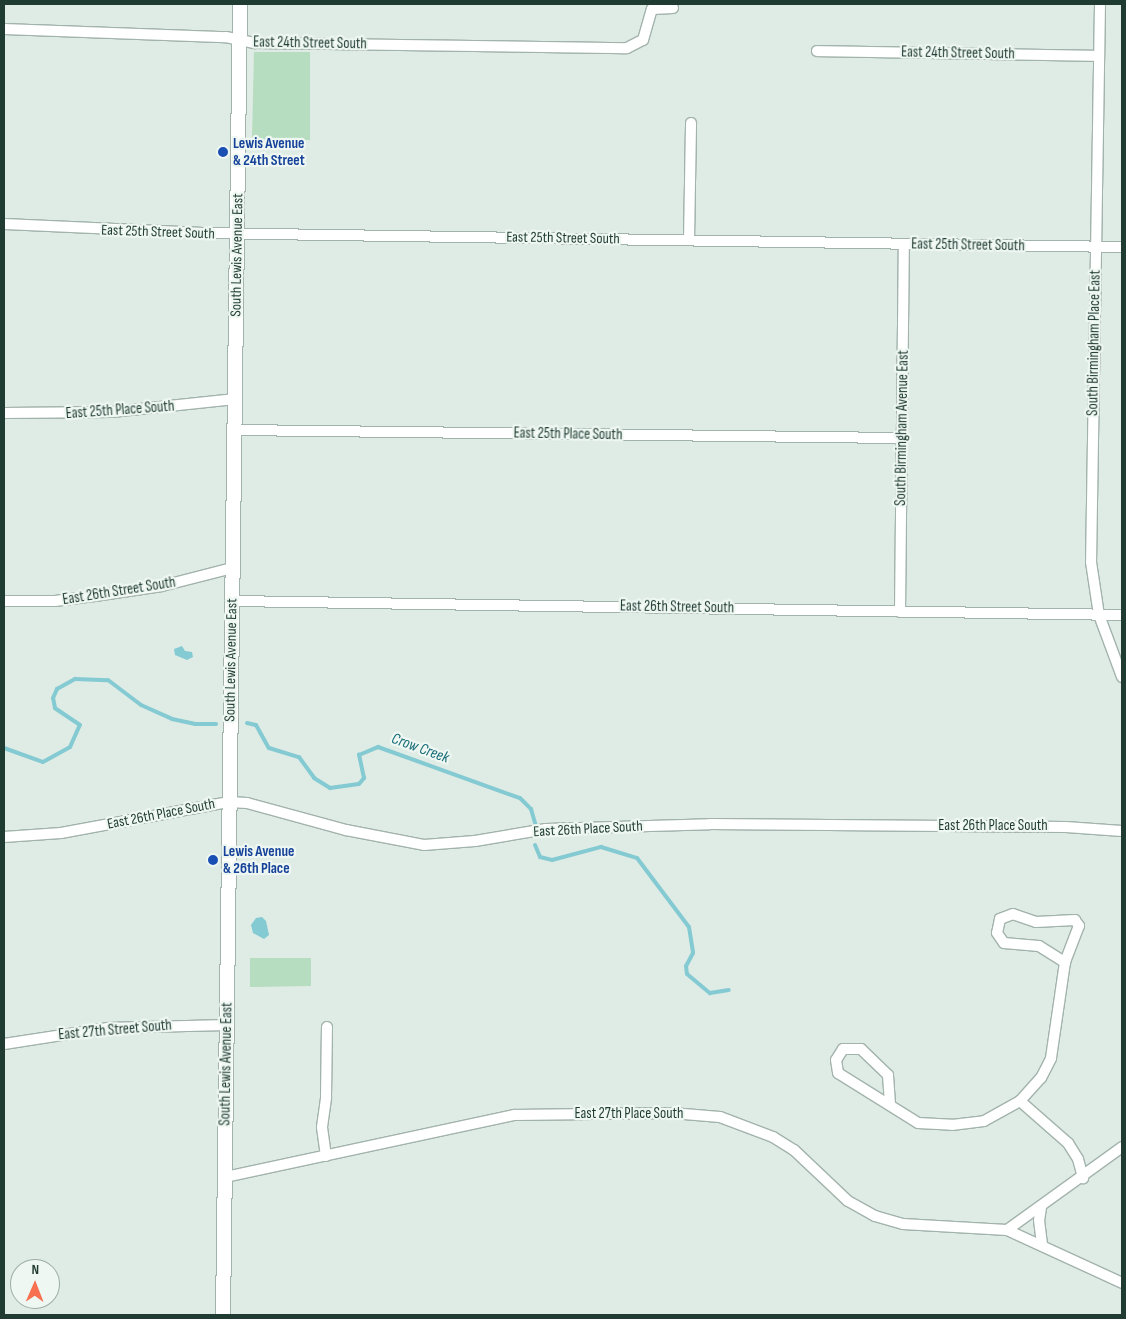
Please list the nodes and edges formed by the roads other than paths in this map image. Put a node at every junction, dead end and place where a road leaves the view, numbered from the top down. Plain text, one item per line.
1 (240, 4) edge
2 (1100, 4) edge
3 (674, 8) dead end
4 (4, 29) edge
5 (239, 40) junction
6 (817, 51) dead end
7 (1099, 56) junction
8 (691, 123) dead end
9 (4, 224) edge
10 (237, 234) junction
11 (689, 240) junction
12 (904, 244) junction
13 (1095, 247) junction
14 (1122, 247) edge
15 (235, 399) junction
16 (4, 413) edge
17 (235, 430) junction
18 (901, 438) junction
19 (232, 568) junction
20 (4, 601) edge
21 (232, 601) junction
22 (900, 612) junction
23 (1099, 614) junction
24 (1122, 615) edge
25 (1122, 677) edge
26 (229, 802) junction
27 (1122, 831) edge
28 (4, 837) edge
29 (1065, 962) junction
30 (227, 1025) junction
31 (327, 1027) dead end
32 (4, 1044) edge
33 (1020, 1100) junction
34 (890, 1104) junction
35 (1122, 1147) edge
36 (326, 1156) junction
37 (225, 1178) junction
38 (1083, 1178) junction
39 (1041, 1208) junction
40 (1007, 1230) junction
41 (1042, 1246) junction
42 (1122, 1283) edge
43 (223, 1315) edge

1 - 5 main road, South Lewis Avenue East
2 - 7 street, South Birmingham Place East
3 - 5 street, East 24th Street South
4 - 5 street, East 24th Street South
5 - 10 main road, South Lewis Avenue East
6 - 7 street, East 24th Street South
7 - 13 street, South Birmingham Place East
8 - 11 street
9 - 10 street, East 25th Street South
10 - 11 street, East 25th Street South
10 - 15 main road, South Lewis Avenue East
11 - 12 street, East 25th Street South
12 - 13 street, East 25th Street South
12 - 18 street, South Birmingham Avenue East
13 - 14 street, East 25th Street South
13 - 23 street, South Birmingham Place East
15 - 16 street, East 25th Place South
15 - 17 main road, South Lewis Avenue East
17 - 18 street, East 25th Place South
17 - 19 main road, South Lewis Avenue East
18 - 22 street, South Birmingham Avenue East
19 - 20 street, East 26th Street South
19 - 21 main road, South Lewis Avenue East
21 - 22 street, East 26th Street South
21 - 26 main road, South Lewis Avenue East
22 - 23 street, East 26th Street South
23 - 24 street, East 26th Street South
23 - 25 street, South Birmingham Place East
26 - 27 street, East 26th Place South
26 - 28 street, East 26th Place South
26 - 30 main road, South Lewis Avenue East
29 - 29 street
29 - 33 street
30 - 32 street, East 27th Street South
30 - 37 main road, South Lewis Avenue East
31 - 36 street
33 - 34 street
33 - 38 street
34 - 34 street
35 - 38 street
36 - 37 street, East 27th Place South
36 - 40 street, East 27th Place South
37 - 43 main road, South Lewis Avenue East
38 - 39 street
39 - 40 street
39 - 41 street
40 - 41 street
41 - 42 street

